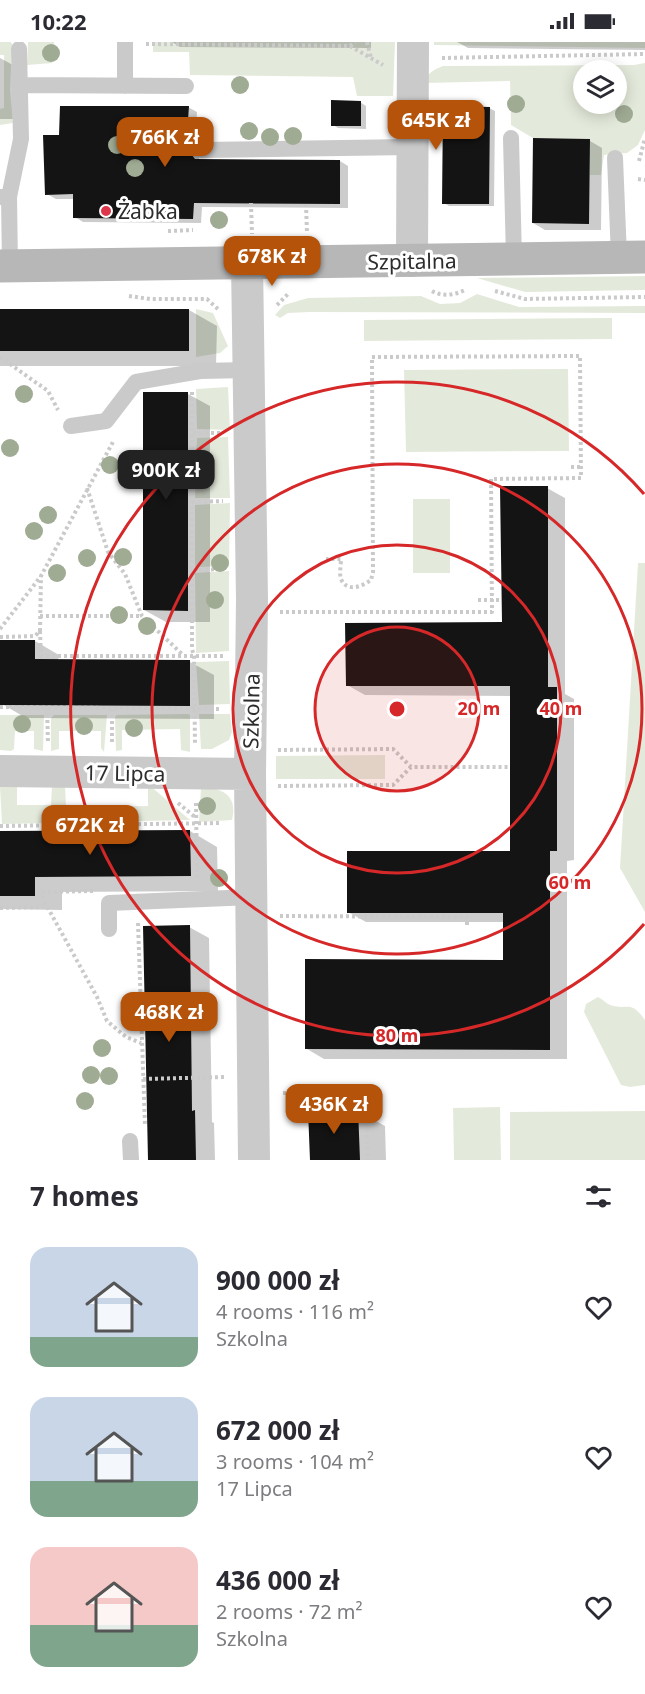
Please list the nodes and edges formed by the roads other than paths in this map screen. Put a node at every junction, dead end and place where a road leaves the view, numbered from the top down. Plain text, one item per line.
1 (413, 42) edge
2 (125, 43) edge
3 (19, 49) dead end
4 (20, 85) junction
5 (125, 86) junction
6 (186, 86) dead end
7 (511, 138) dead end
8 (412, 147) junction
9 (201, 150) dead end
10 (615, 158) dead end
11 (5, 197) edge
12 (250, 250) junction
13 (632, 257) edge
14 (514, 259) junction
15 (5, 266) edge
16 (419, 274) junction
17 (248, 370) junction
18 (71, 426) road end
19 (262, 770) junction
20 (0, 771) edge
21 (261, 906) junction
22 (109, 929) dead end
23 (130, 1141) dead end
24 (131, 1160) edge
25 (254, 1160) edge

1 - 8 street
2 - 5 lane
3 - 4 lane
4 - 5 lane
4 - 11 lane
5 - 6 lane
7 - 14 lane
8 - 9 lane
8 - 16 street
10 - 13 lane
11 - 15 lane
12 - 15 street, Szpitalna
12 - 16 street, Szpitalna
12 - 17 street, Szkolna
13 - 14 street, Szpitalna
14 - 16 street, Szpitalna
17 - 18 lane
17 - 19 street, Szkolna
19 - 20 street, 17 Lipca
19 - 21 street, Szkolna
21 - 22 lane
21 - 25 street, Szkolna
23 - 24 lane

